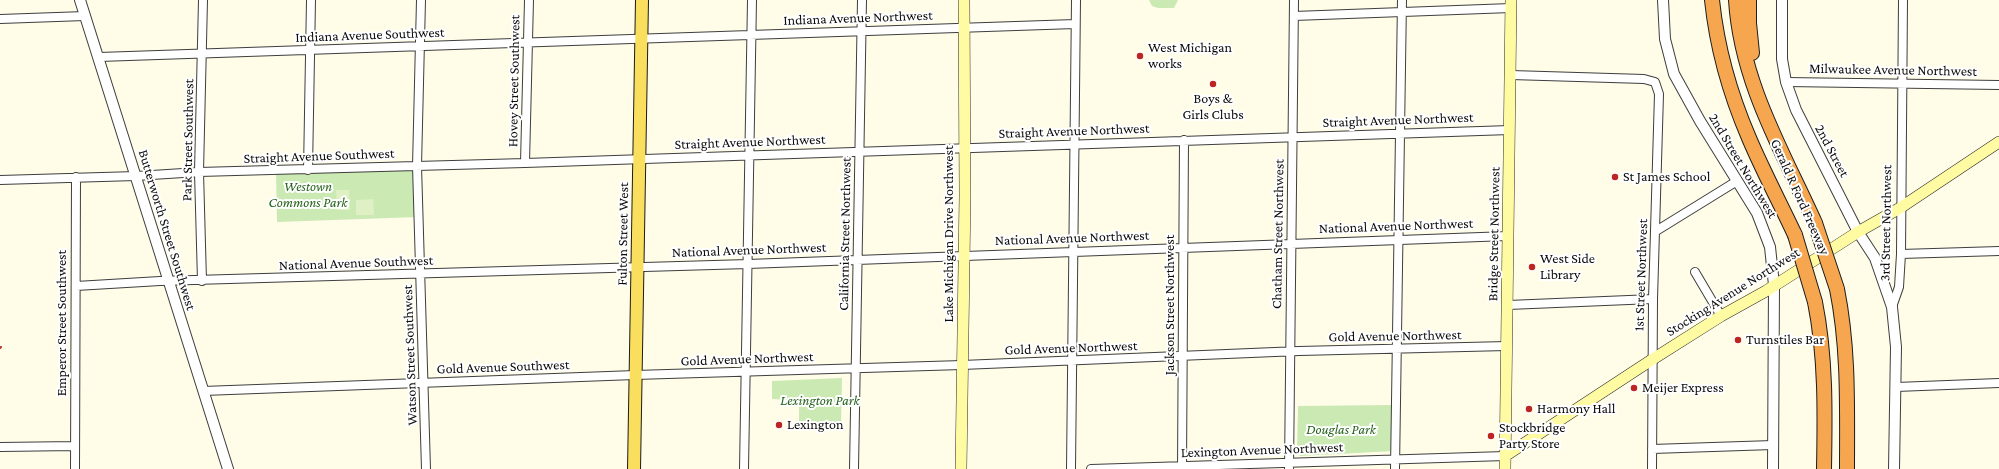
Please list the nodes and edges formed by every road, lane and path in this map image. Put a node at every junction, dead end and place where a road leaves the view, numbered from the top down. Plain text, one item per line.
1 (80, 0) edge
2 (203, 0) edge
3 (311, 0) edge
4 (421, 0) edge
5 (529, 0) edge
6 (642, 0) edge
7 (752, 0) edge
8 (862, 0) edge
9 (964, 0) edge
10 (1076, 0) edge
11 (1294, 0) edge
12 (1402, 0) edge
13 (1663, 0) edge
14 (1704, 0) edge
15 (1712, 0) edge
16 (1736, 0) edge
17 (1749, 0) edge
18 (1782, 0) edge
19 (1902, 0) edge
20 (1511, 4) edge
21 (1402, 13) junction
22 (85, 16) junction
23 (1294, 16) junction
24 (0, 18) edge
25 (1075, 24) junction
26 (964, 27) junction
27 (862, 31) junction
28 (752, 35) junction
29 (641, 38) junction
30 (528, 42) junction
31 (420, 46) junction
32 (309, 50) junction
33 (202, 53) junction
34 (99, 57) junction
35 (1511, 76) junction
36 (1786, 82) junction
37 (1901, 83) junction
38 (1999, 85) edge
39 (1768, 125) junction
40 (1510, 130) junction
41 (1400, 133) junction
42 (1293, 137) junction
43 (1749, 139) junction
44 (1184, 140) junction
45 (1999, 142) edge
46 (1074, 144) junction
47 (964, 148) junction
48 (860, 151) junction
49 (749, 156) junction
50 (640, 159) junction
51 (525, 163) junction
52 (417, 166) junction
53 (308, 170) junction
54 (199, 172) junction
55 (136, 176) junction
56 (76, 177) junction
57 (0, 180) edge
58 (1737, 181) junction
59 (1900, 208) junction
60 (1656, 230) junction
61 (1858, 232) junction
62 (1508, 236) junction
63 (1399, 240) junction
64 (1291, 243) junction
65 (1184, 247) junction
66 (1999, 251) edge
67 (1073, 252) junction
68 (1901, 254) junction
69 (964, 256) junction
70 (858, 260) junction
71 (748, 264) junction
72 (637, 267) junction
73 (1695, 272) dead end
74 (420, 274) junction
75 (202, 281) junction
76 (169, 282) junction
77 (1774, 285) junction
78 (76, 286) junction
79 (1653, 299) junction
80 (1508, 305) junction
81 (1892, 307) junction
82 (1721, 316) junction
83 (1507, 346) junction
84 (1397, 349) junction
85 (1290, 352) junction
86 (1183, 356) junction
87 (1653, 359) junction
88 (1072, 360) junction
89 (962, 365) junction
90 (856, 368) junction
91 (746, 372) junction
92 (635, 375) junction
93 (423, 383) junction
94 (1999, 383) edge
95 (1896, 387) junction
96 (204, 391) junction
97 (1773, 444) junction
98 (75, 446) junction
99 (0, 447) edge
100 (1652, 449) junction
101 (1505, 456) junction
102 (1395, 459) junction
103 (1289, 466) edge
104 (1182, 467) edge
105 (75, 469) edge
106 (228, 469) edge
107 (426, 469) edge
108 (634, 469) edge
109 (744, 469) edge
110 (854, 469) edge
111 (961, 469) edge
112 (1070, 469) edge
113 (1091, 469) edge
114 (1395, 469) edge
115 (1505, 469) edge
116 (1652, 469) edge
117 (1773, 469) edge
118 (1824, 469) edge
119 (1847, 469) edge
120 (1894, 469) edge

1 - 22 street, Butterworth Street Southwest
2 - 33 street, Park Street Southwest
3 - 32 street
4 - 31 street, Watson Street Southwest
5 - 30 street, Hovey Street Southwest
6 - 29 main road, Fulton Street West
7 - 28 street
8 - 27 street, California Street Northwest
9 - 26 main road, Lake Michigan Drive Northwest
10 - 25 street
11 - 23 street, Chatham Street Northwest
12 - 21 street
13 - 58 street, 2nd Street Northwest
14 - 43 highway
15 - 43 highway, Gerald R Ford Freeway
16 - 39 highway, Gerald R Ford Freeway
17 - 39 highway
18 - 36 street
19 - 37 street, 3rd Street Northwest
20 - 21 street
20 - 35 main road, Bridge Street Northwest
21 - 23 street
21 - 41 street
22 - 24 street
22 - 34 street, Butterworth Street Southwest
23 - 42 street, Chatham Street Northwest
25 - 26 street, Indiana Avenue Northwest
25 - 46 street
26 - 27 street, Indiana Avenue Northwest
26 - 47 main road, Lake Michigan Drive Northwest
27 - 28 street, Indiana Avenue Northwest
27 - 48 street, California Street Northwest
28 - 29 street, Indiana Avenue Northwest
28 - 49 street
29 - 30 street, Indiana Avenue Southwest
29 - 50 main road, Fulton Street West
30 - 31 street, Indiana Avenue Southwest
30 - 51 street, Hovey Street Southwest
31 - 32 street, Indiana Avenue Southwest
31 - 52 street, Watson Street Southwest
32 - 33 street, Indiana Avenue Southwest
32 - 53 street
33 - 34 street, Indiana Avenue Southwest
33 - 54 street, Park Street Southwest
34 - 55 street, Butterworth Street Southwest
35 - 40 main road, Bridge Street Northwest
35 - 60 street, 1st Street Northwest
36 - 37 street, Milwaukee Avenue Northwest
36 - 61 street, 2nd Street
37 - 38 street, Milwaukee Avenue Northwest
37 - 59 street, 3rd Street Northwest
39 - 119 highway, Gerald R Ford Freeway, bridge
40 - 41 street, Straight Avenue Northwest
40 - 62 main road, Bridge Street Northwest
41 - 42 street, Straight Avenue Northwest
41 - 63 street
42 - 44 street, Straight Avenue Northwest
42 - 64 street, Chatham Street Northwest
43 - 118 highway, Gerald R Ford Freeway, bridge
44 - 46 street, Straight Avenue Northwest
44 - 65 street, Jackson Street Northwest
45 - 59 main road, Stocking Avenue Northwest
46 - 47 street, Straight Avenue Northwest
46 - 67 street
47 - 48 street, Straight Avenue Northwest
47 - 69 main road, Lake Michigan Drive Northwest
48 - 49 street, Straight Avenue Northwest
48 - 70 street, California Street Northwest
49 - 50 street, Straight Avenue Northwest
49 - 71 street
50 - 51 street, Straight Avenue Southwest
50 - 72 main road, Fulton Street West
51 - 52 street, Straight Avenue Southwest
52 - 53 street, Straight Avenue Southwest
52 - 74 street, Watson Street Southwest
53 - 54 street, Straight Avenue Southwest
54 - 55 street, Straight Avenue Southwest
54 - 75 street, Park Street Southwest
55 - 56 street, Straight Avenue Southwest
55 - 76 street, Butterworth Street Southwest
56 - 57 street, Straight Avenue Southwest
56 - 78 street, Emperor Street Southwest
58 - 60 street
58 - 77 street, 2nd Street Northwest
59 - 61 main road, Stocking Avenue Northwest
59 - 68 street, 3rd Street Northwest
60 - 79 street, 1st Street Northwest
61 - 77 main road, Stocking Avenue Northwest
61 - 81 street
62 - 63 street, National Avenue Northwest
62 - 80 main road, Bridge Street Northwest
63 - 64 street, National Avenue Northwest
63 - 84 street
64 - 65 street, National Avenue Northwest
64 - 85 street, Chatham Street Northwest
65 - 67 street, National Avenue Northwest
65 - 86 street, Jackson Street Northwest
66 - 68 street
67 - 69 street, National Avenue Northwest
67 - 88 street
68 - 81 street, 3rd Street Northwest
69 - 70 street, National Avenue Northwest
69 - 89 main road, Lake Michigan Drive Northwest
70 - 71 street, National Avenue Northwest
70 - 90 street, California Street Northwest
71 - 72 street, National Avenue Northwest
71 - 91 street
72 - 74 street, National Avenue Southwest
72 - 92 main road, Fulton Street West
73 - 82 street
74 - 75 street, National Avenue Southwest
74 - 93 street, Watson Street Southwest
75 - 76 street, National Avenue Southwest
76 - 78 street, National Avenue Southwest
76 - 96 street, Butterworth Street Southwest
77 - 82 main road, Stocking Avenue Northwest
77 - 97 street, 2nd Street Northwest
78 - 98 street, Emperor Street Southwest
79 - 80 street
79 - 87 street, 1st Street Northwest
80 - 83 main road, Bridge Street Northwest
81 - 95 street, 3rd Street Northwest
82 - 87 main road, Stocking Avenue Northwest
83 - 84 street, Gold Avenue Northwest
83 - 101 main road, Bridge Street Northwest
84 - 85 street, Gold Avenue Northwest
84 - 102 street
85 - 86 street, Gold Avenue Northwest
85 - 103 street, Chatham Street Northwest
86 - 88 street, Gold Avenue Northwest
86 - 104 street, Jackson Street Northwest
87 - 100 street, 1st Street Northwest
87 - 101 main road, Stocking Avenue Northwest
88 - 89 street, Gold Avenue Northwest
88 - 112 street
89 - 90 street, Gold Avenue Northwest
89 - 111 main road, Lake Michigan Drive Northwest
90 - 91 street, Gold Avenue Northwest
90 - 110 street, California Street Northwest
91 - 92 street, Gold Avenue Northwest
91 - 109 street
92 - 93 street, Gold Avenue Southwest
92 - 108 main road, Fulton Street West
93 - 96 street, Gold Avenue Southwest
93 - 107 street, Watson Street Southwest
94 - 95 street
95 - 120 street, 3rd Street Northwest
96 - 106 street, Butterworth Street Southwest
97 - 100 street
97 - 117 street, 2nd Street Northwest
98 - 99 street
98 - 105 street, Emperor Street Southwest
100 - 116 street, 1st Street Northwest
101 - 102 street, Lexington Avenue Northwest
101 - 115 main road, Bridge Street Northwest
102 - 103 street, Lexington Avenue Northwest
102 - 114 street
103 - 104 street, Lexington Avenue Northwest
104 - 113 street, Lexington Avenue Northwest

